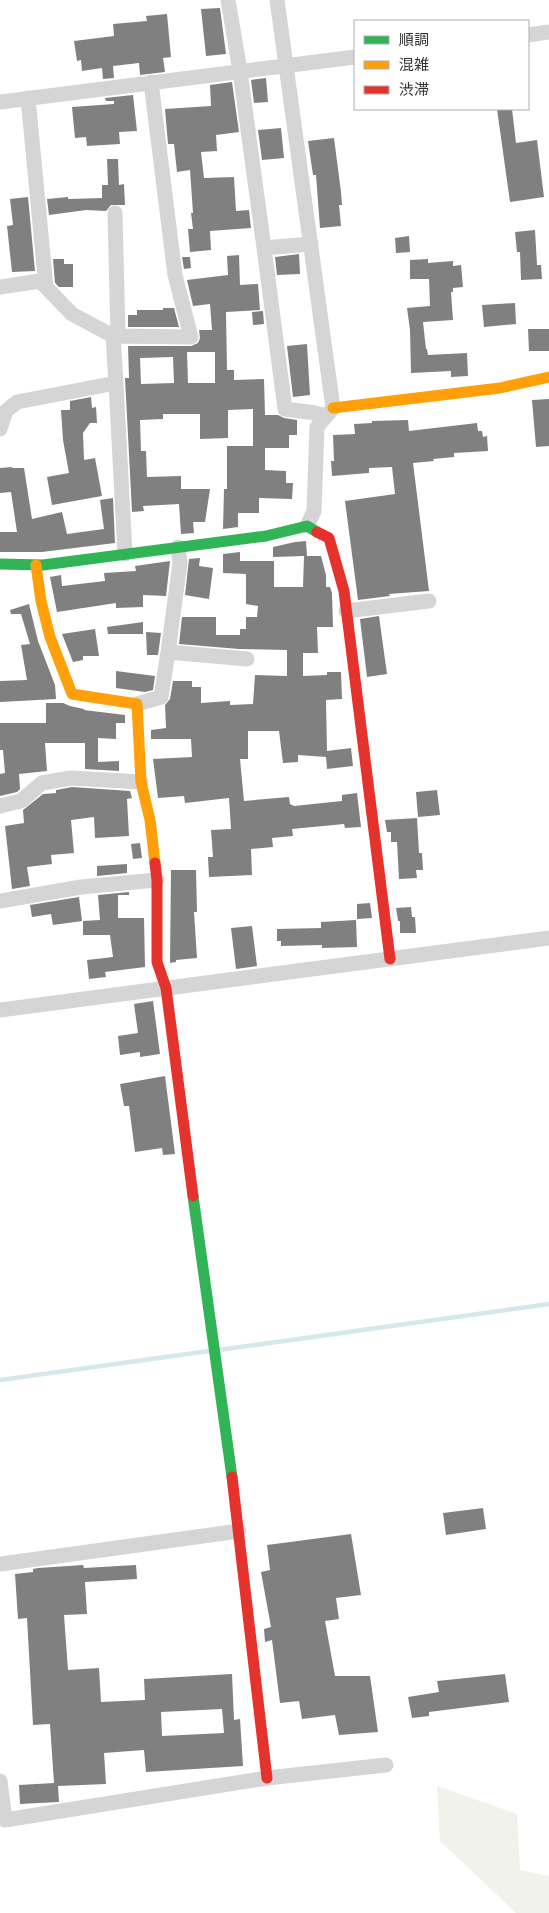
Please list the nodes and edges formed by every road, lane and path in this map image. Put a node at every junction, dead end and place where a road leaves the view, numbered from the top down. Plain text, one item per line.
1 (228, 0) edge
2 (277, 0) edge
3 (549, 32) edge
4 (529, 35) edge
5 (354, 57) edge
6 (287, 65) junction
7 (240, 71) junction
8 (151, 82) junction
9 (28, 98) junction
10 (0, 102) edge
11 (115, 213) dead end
12 (311, 244) junction
13 (264, 248) junction
14 (0, 287) edge
15 (46, 287) junction
16 (116, 336) junction
17 (549, 377) edge
18 (116, 383) junction
19 (329, 412) junction
20 (0, 429) edge
21 (307, 526) junction
22 (178, 547) junction
23 (125, 554) junction
24 (0, 564) edge
25 (36, 565) junction
26 (429, 601) dead end
27 (346, 611) junction
28 (168, 652) junction
29 (247, 659) dead end
30 (138, 704) junction
31 (141, 782) junction
32 (0, 806) edge
33 (158, 880) junction
34 (0, 901) edge
35 (549, 938) edge
36 (390, 959) junction
37 (166, 988) junction
38 (0, 1010) edge
39 (239, 1531) junction
40 (0, 1564) edge
41 (386, 1765) dead end
42 (267, 1778) junction
43 (0, 1781) edge

1 - 7 street
2 - 6 street
3 - 4 street
5 - 6 street
6 - 7 street
6 - 12 street
7 - 8 street
7 - 13 street
8 - 9 street
8 - 16 street
9 - 10 street
9 - 15 street
11 - 16 street
12 - 13 street
12 - 19 street
13 - 19 street
14 - 15 street
15 - 16 street
16 - 18 street
17 - 19 street
18 - 20 street
18 - 23 street
19 - 21 street
21 - 22 street
21 - 27 street
22 - 23 street
22 - 28 street
23 - 25 street
24 - 25 street
25 - 30 street
26 - 27 street
27 - 36 street
28 - 29 street
28 - 30 street
30 - 31 street
31 - 32 street
31 - 33 street
33 - 34 street
33 - 37 street
35 - 36 street
36 - 37 street
37 - 38 street
37 - 39 street
39 - 40 street
39 - 42 street
41 - 42 street
42 - 43 street

